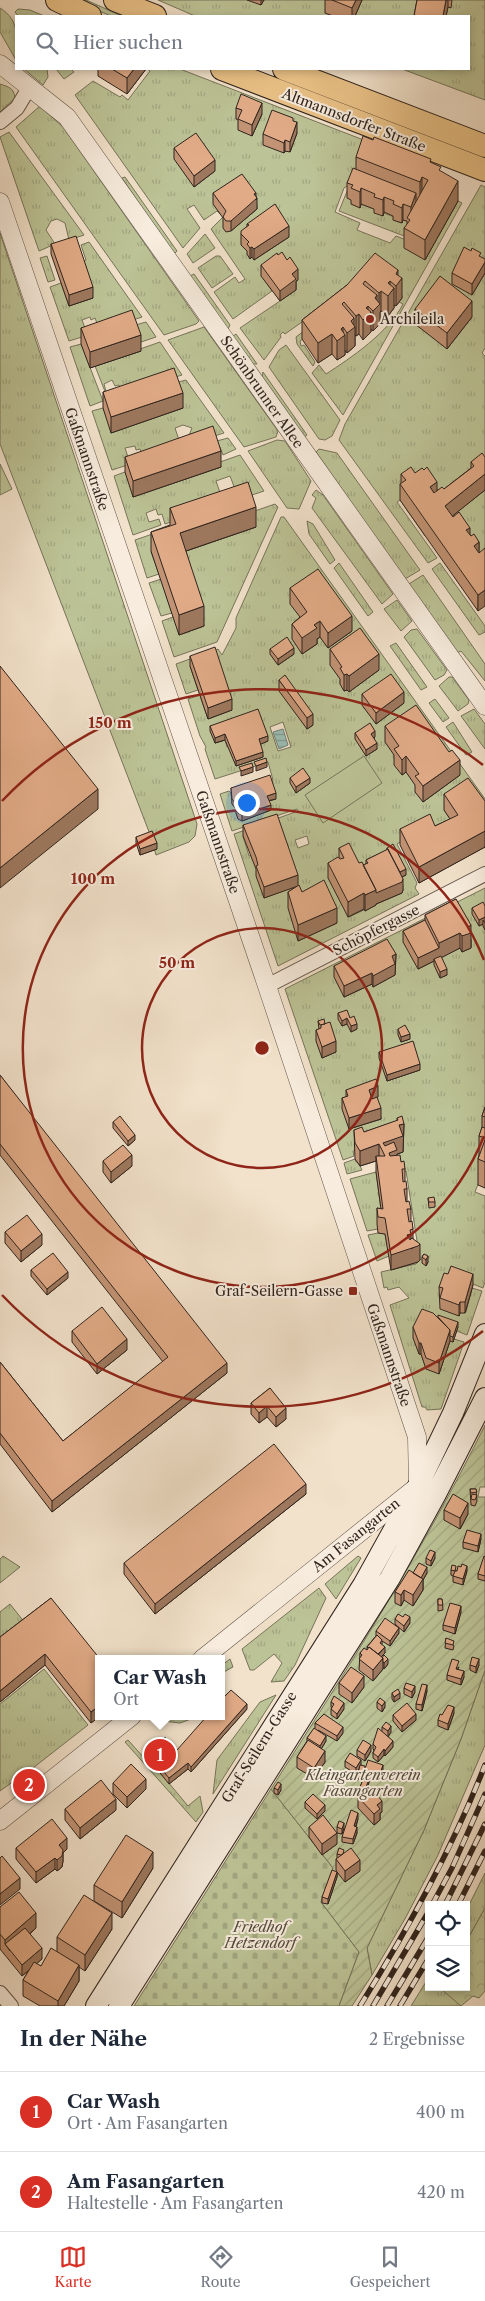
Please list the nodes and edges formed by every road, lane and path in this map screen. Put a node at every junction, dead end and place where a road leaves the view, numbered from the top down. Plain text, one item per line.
1 (57, 0) edge
2 (115, 0) edge
3 (88, 15) edge
4 (152, 15) edge
5 (2, 68) edge
6 (225, 70) edge
7 (287, 70) edge
8 (29, 88) junction
9 (0, 122) edge
10 (485, 146) edge
11 (485, 170) edge
12 (0, 202) edge
13 (485, 706) edge
14 (485, 874) edge
15 (267, 986) junction
16 (485, 1334) edge
17 (485, 1398) edge
18 (468, 1434) junction
19 (417, 1437) junction
20 (438, 1444) junction
21 (418, 1486) junction
22 (207, 1655) edge
23 (127, 1720) edge
24 (0, 1821) edge
25 (0, 1993) edge
26 (11, 2006) edge
27 (96, 2006) edge
28 (119, 2006) edge

1 - 3 main road
2 - 4 main road
5 - 8 street, Schönbrunner Allee
6 - 11 main road, Altmannsdorfer Straße
7 - 10 main road, Altmannsdorfer Straße
8 - 9 street
8 - 13 street, Schönbrunner Allee
12 - 15 street, Gaßmannstraße
14 - 15 street, Schöpfergasse
15 - 19 street, Gaßmannstraße
16 - 20 main road, Graf-Seilern-Gasse
17 - 18 main road, Graf-Seilern-Gasse
18 - 20 street
18 - 28 main road, Graf-Seilern-Gasse
19 - 20 street
19 - 21 street, Gaßmannstraße
20 - 21 main road, Graf-Seilern-Gasse
21 - 22 street, Am Fasangarten
21 - 27 main road, Graf-Seilern-Gasse
23 - 24 street
25 - 26 street

